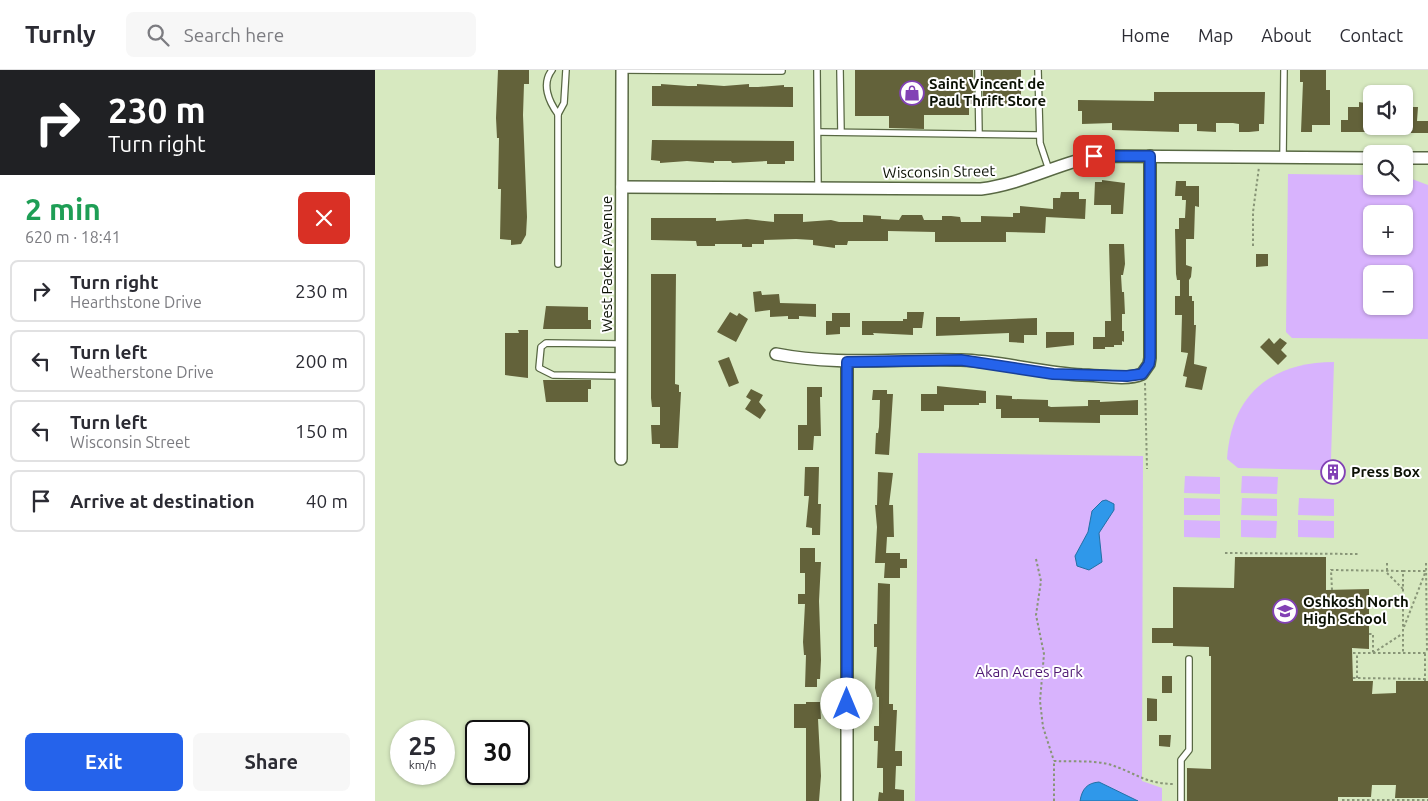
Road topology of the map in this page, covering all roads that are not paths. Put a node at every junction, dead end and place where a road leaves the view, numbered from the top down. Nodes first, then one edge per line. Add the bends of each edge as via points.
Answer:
1 (552, 70) edge
2 (566, 70) edge
3 (622, 70) edge
4 (817, 70) edge
5 (841, 70) edge
6 (978, 70) edge
7 (1038, 70) edge
8 (1284, 70) edge
9 (782, 71) edge
10 (558, 114) junction
11 (817, 132) junction
12 (841, 132) junction
13 (979, 134) junction
14 (1039, 135) junction
15 (1150, 156) junction
16 (1283, 157) junction
17 (1363, 158) edge
18 (1413, 158) edge
19 (1428, 158) edge
20 (1049, 170) junction
21 (623, 187) junction
22 (817, 188) junction
23 (558, 264) dead end
24 (622, 344) junction
25 (776, 354) dead end
26 (847, 362) junction
27 (622, 376) junction
28 (621, 458) dead end
29 (1189, 659) dead end
30 (847, 801) edge
31 (1181, 801) edge

1 - 10 lane via 547,80 549,101
2 - 10 lane via 564,103
3 - 9 lane
3 - 21 street, West Packer Avenue
4 - 11 lane
5 - 12 lane
6 - 13 lane
7 - 14 lane
8 - 16 lane
10 - 23 lane
11 - 12 lane
11 - 22 lane
12 - 13 lane
13 - 14 lane
14 - 20 lane
15 - 16 street, Wisconsin Street
15 - 20 street, Wisconsin Street via 1094,156
15 - 26 street via 1150,358 1143,372 1127,376 1053,374 961,360
16 - 17 street, Wisconsin Street
18 - 19 street
20 - 22 street, Wisconsin Street via 1016,183 981,189
21 - 22 street, Wisconsin Street
21 - 24 street, West Packer Avenue
24 - 27 street, West Packer Avenue
24 - 27 lane via 546,343 539,355 539,368 553,375
25 - 26 street
26 - 30 street
27 - 28 street, West Packer Avenue
29 - 31 lane via 1189,750 1181,760

